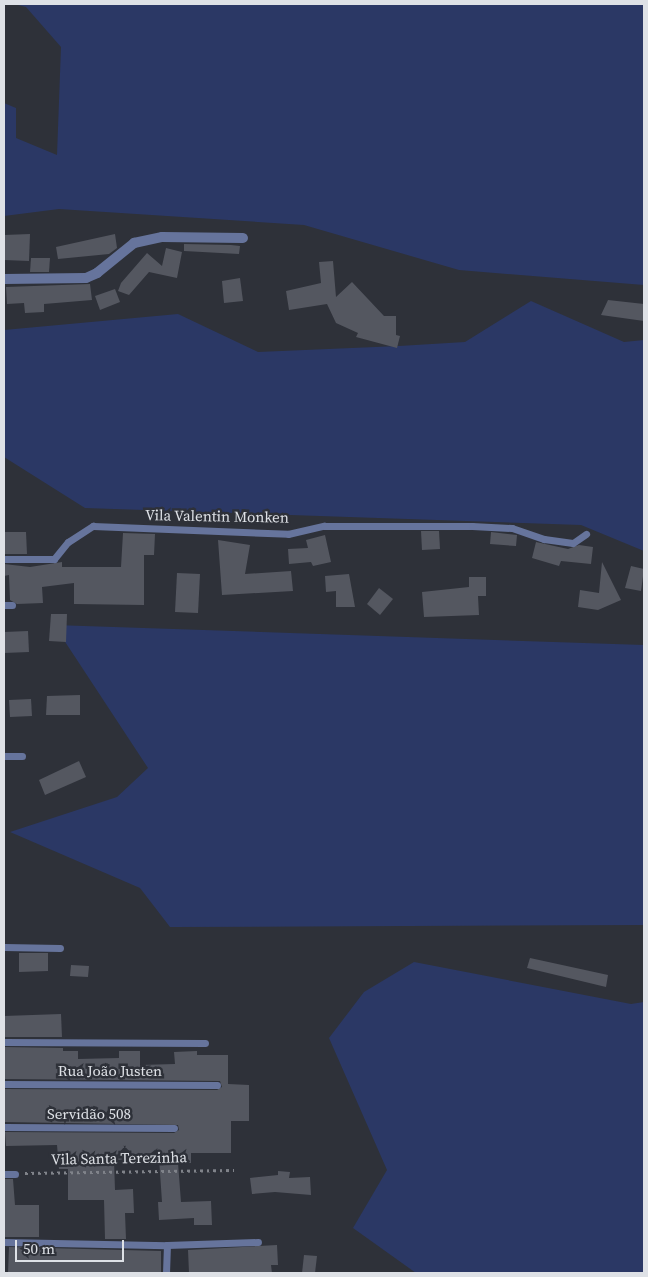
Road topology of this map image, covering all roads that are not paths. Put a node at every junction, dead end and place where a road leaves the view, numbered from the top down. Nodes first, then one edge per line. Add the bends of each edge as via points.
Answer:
1 (243, 238) dead end
2 (4, 279) edge
3 (586, 534) dead end
4 (4, 559) edge
5 (4, 605) edge
6 (12, 605) dead end
7 (4, 756) edge
8 (22, 756) dead end
9 (4, 947) edge
10 (60, 948) dead end
11 (4, 1042) edge
12 (205, 1043) dead end
13 (4, 1084) edge
14 (216, 1085) dead end
15 (4, 1127) edge
16 (174, 1128) dead end
17 (4, 1174) edge
18 (15, 1174) road end
19 (4, 1242) edge
20 (258, 1242) dead end
21 (167, 1245) junction
22 (166, 1273) edge

1 - 2 street via 162,237 134,243 86,278
3 - 4 lane, Vila Valentin Monken via 573,543 544,539 512,528 472,526 324,526 288,534 93,526 68,542 54,559
5 - 6 lane
7 - 8 lane
9 - 10 lane
11 - 12 lane
13 - 14 lane, Rua João Justen
15 - 16 lane, Servidão 508
17 - 18 lane
19 - 21 lane
20 - 21 lane
21 - 22 lane

